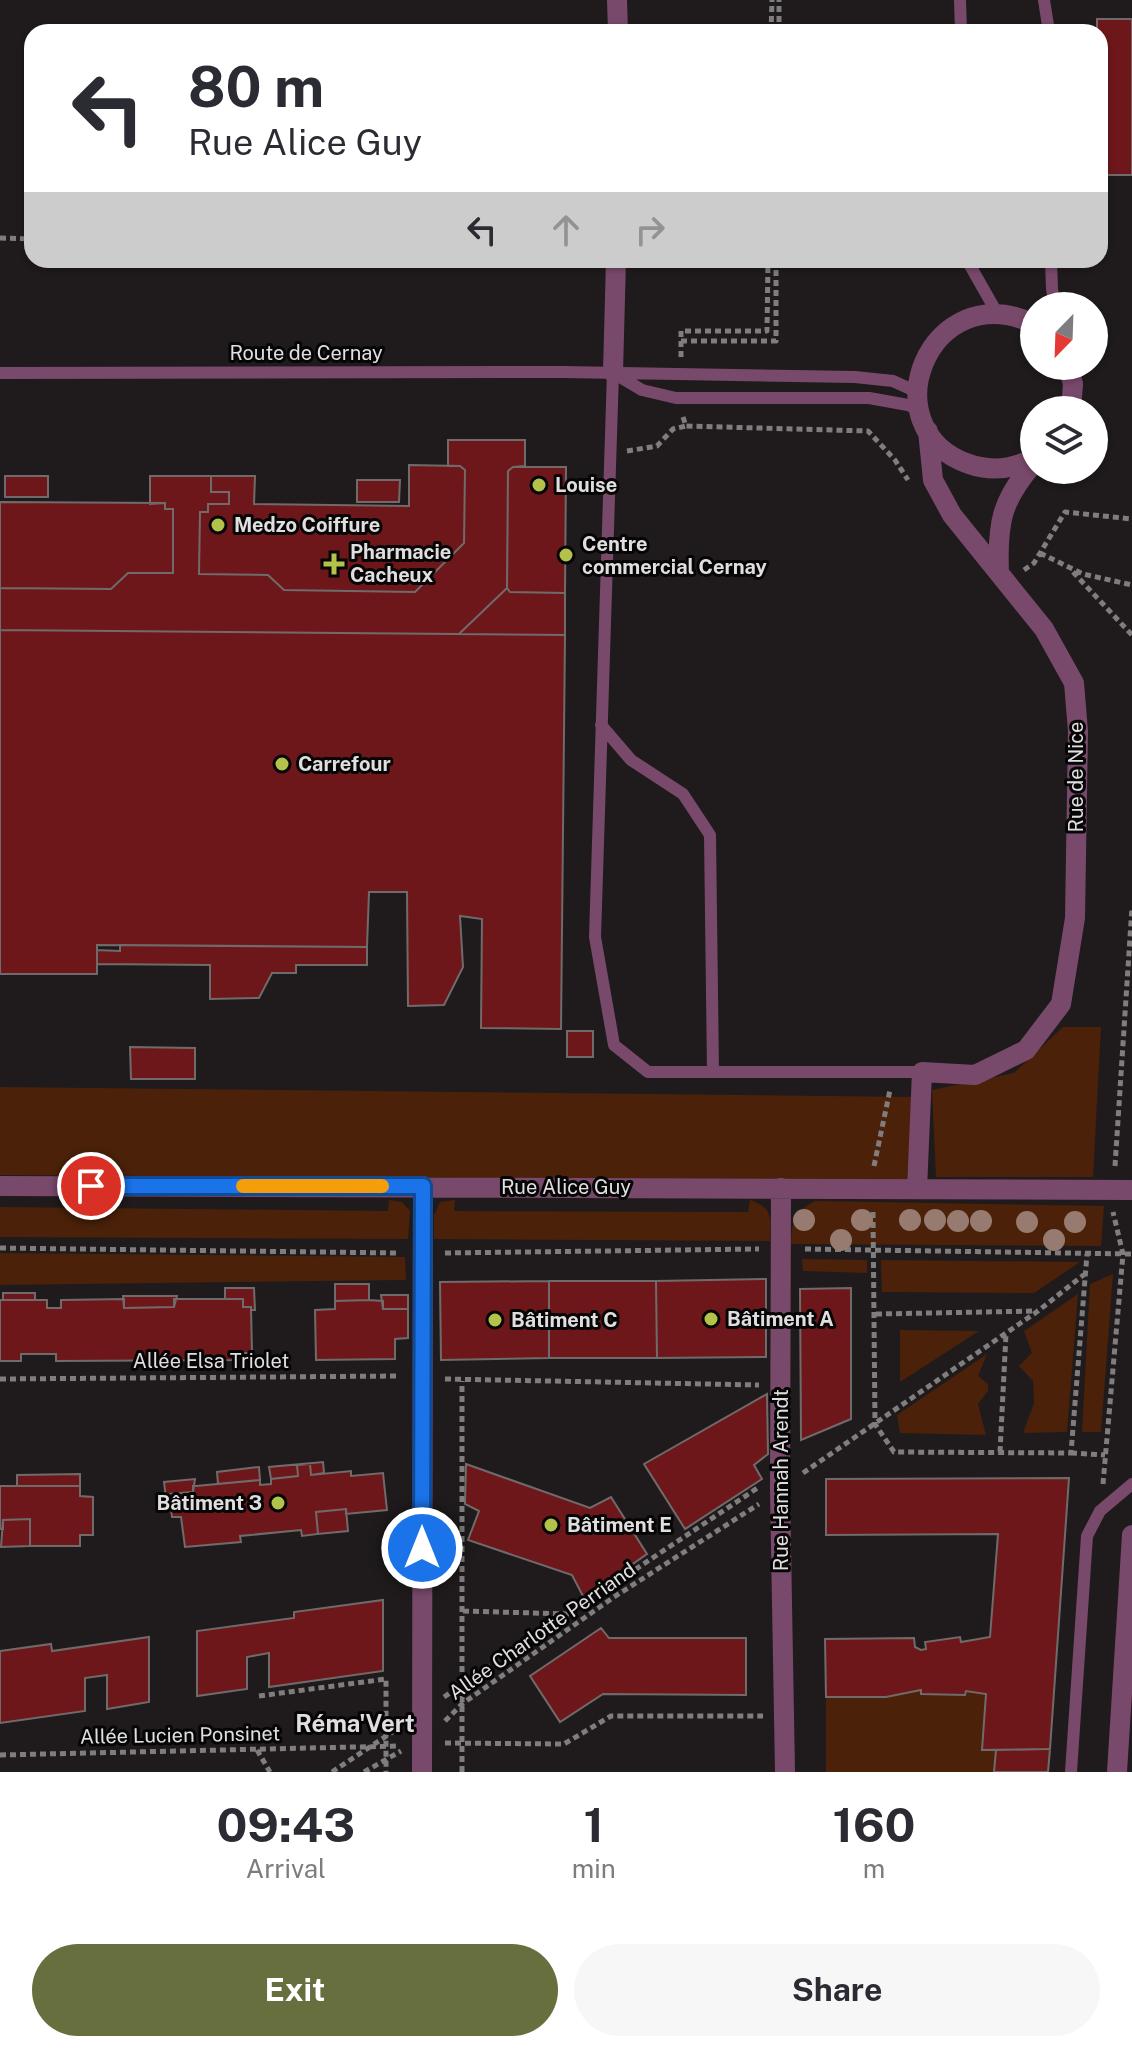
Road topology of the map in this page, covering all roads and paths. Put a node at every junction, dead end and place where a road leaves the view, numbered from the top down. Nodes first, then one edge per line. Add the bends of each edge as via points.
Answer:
1 (617, 0) edge
2 (772, 0) edge
3 (779, 0) edge
4 (960, 0) edge
5 (1044, 0) edge
6 (618, 24) edge
7 (771, 24) edge
8 (779, 24) edge
9 (961, 24) edge
10 (1048, 24) edge
11 (0, 238) edge
12 (24, 239) edge
13 (616, 268) edge
14 (768, 268) edge
15 (776, 268) edge
16 (972, 268) edge
17 (1051, 268) edge
18 (1053, 292) edge
19 (997, 313) junction
20 (1020, 318) edge
21 (613, 372) junction
22 (0, 373) edge
23 (918, 401) junction
24 (686, 426) dead end
25 (928, 431) junction
26 (610, 451) junction
27 (1020, 464) edge
28 (1020, 480) edge
29 (1040, 553) dead end
30 (1069, 569) junction
31 (999, 573) junction
32 (1132, 585) edge
33 (1132, 635) edge
34 (601, 725) junction
35 (1132, 907) edge
36 (713, 1072) junction
37 (922, 1072) junction
38 (893, 1073) junction
39 (0, 1186) edge
40 (423, 1186) junction
41 (781, 1188) junction
42 (873, 1189) junction
43 (917, 1189) junction
44 (1123, 1190) edge
45 (0, 1248) edge
46 (781, 1249) junction
47 (873, 1251) junction
48 (423, 1253) junction
49 (1087, 1254) junction
50 (1123, 1254) junction
51 (1132, 1254) edge
52 (1086, 1273) junction
53 (1038, 1311) junction
54 (876, 1314) junction
55 (1006, 1333) junction
56 (423, 1376) junction
57 (0, 1379) edge
58 (462, 1381) junction
59 (781, 1385) junction
60 (875, 1424) junction
61 (1000, 1452) junction
62 (1071, 1453) junction
63 (1105, 1455) dead end
64 (1132, 1484) edge
65 (780, 1490) junction
66 (1132, 1535) edge
67 (463, 1611) junction
68 (569, 1614) junction
69 (463, 1685) junction
70 (259, 1696) dead end
71 (462, 1704) junction
72 (421, 1712) junction
73 (784, 1716) junction
74 (386, 1736) junction
75 (422, 1741) junction
76 (462, 1743) junction
77 (371, 1746) junction
78 (386, 1746) junction
79 (257, 1749) junction
80 (0, 1755) edge
81 (386, 1757) junction
82 (270, 1772) edge
83 (332, 1772) edge
84 (364, 1772) edge
85 (386, 1772) edge
86 (422, 1772) edge
87 (462, 1772) edge
88 (785, 1772) edge
89 (1071, 1772) edge
90 (1117, 1772) edge

1 - 6 street
2 - 7 path
3 - 8 path
4 - 9 lane
5 - 10 lane
11 - 12 path
13 - 21 street
14 - 15 path via 767,331 681,331 681,341 776,341
16 - 19 lane
17 - 18 lane
19 - 20 street
19 - 23 street via 976,315 940,336 919,371
21 - 22 lane, Route de Cernay
21 - 23 lane, Route de Cernay via 855,377 893,381
21 - 23 lane via 642,390 676,398 869,398 908,405
21 - 26 lane
23 - 25 street
24 - 26 path via 673,429 657,446
25 - 27 street via 959,461 980,468
25 - 31 street, Rue de Nice via 933,480 952,515
26 - 34 lane
28 - 31 street via 997,536
29 - 30 path
30 - 32 path
30 - 33 path
31 - 37 street, Rue de Nice via 1044,629 1074,683 1075,918 1061,1004 1026,1050 975,1075
34 - 36 lane via 631,760 683,794 710,835
34 - 36 lane via 595,937 614,1045 648,1072
35 - 44 path
36 - 38 lane
37 - 38 lane
37 - 43 street
38 - 42 path
39 - 40 street, Rue Alice Guy
40 - 41 street, Rue Alice Guy
40 - 48 street
41 - 42 street, Rue Alice Guy
41 - 46 street, Rue Hannah Arendt
42 - 43 street, Rue Alice Guy
42 - 47 path
43 - 44 street, Rue Alice Guy
44 - 50 path via 1113,1213
45 - 48 path
46 - 47 path
46 - 48 path
46 - 59 street, Rue Hannah Arendt
47 - 49 path
47 - 54 path
48 - 56 street
49 - 50 path
49 - 52 path
50 - 51 path
52 - 53 path, Allée Charlotte Perriand
52 - 62 path
53 - 54 path
53 - 55 path, Allée Charlotte Perriand
54 - 60 path
55 - 60 path, Allée Charlotte Perriand
55 - 61 path
56 - 57 path, Allée Elsa Triolet
56 - 58 path, Allée Elsa Triolet
56 - 72 street
58 - 59 path, Allée Elsa Triolet
58 - 67 path
59 - 65 street, Rue Hannah Arendt
60 - 61 path via 894,1452
60 - 65 path, Allée Charlotte Perriand
61 - 62 path
62 - 63 path
64 - 89 lane via 1100,1511 1087,1536
65 - 68 path via 766,1482
65 - 71 path, Allée Charlotte Perriand
65 - 73 street, Rue Hannah Arendt
66 - 90 street
67 - 68 path
67 - 69 path
68 - 69 path
69 - 71 path
69 - 72 path
70 - 74 path via 386,1679
71 - 75 path, Allée Charlotte Perriand
71 - 76 path
72 - 74 path
72 - 75 street
73 - 76 path, Allée Lucien Ponsinet via 611,1716 564,1744
73 - 88 street, Rue Hannah Arendt
74 - 77 path
74 - 78 path
75 - 76 path, Allée Lucien Ponsinet
75 - 78 path, Allée Lucien Ponsinet
75 - 81 path, Allée Charlotte Perriand
75 - 86 street
76 - 87 path
77 - 78 path, Allée Lucien Ponsinet
77 - 79 path, Allée Lucien Ponsinet
77 - 83 path
78 - 81 path
79 - 80 path, Allée Lucien Ponsinet
79 - 82 path
81 - 84 path, Allée Charlotte Perriand
81 - 85 path

